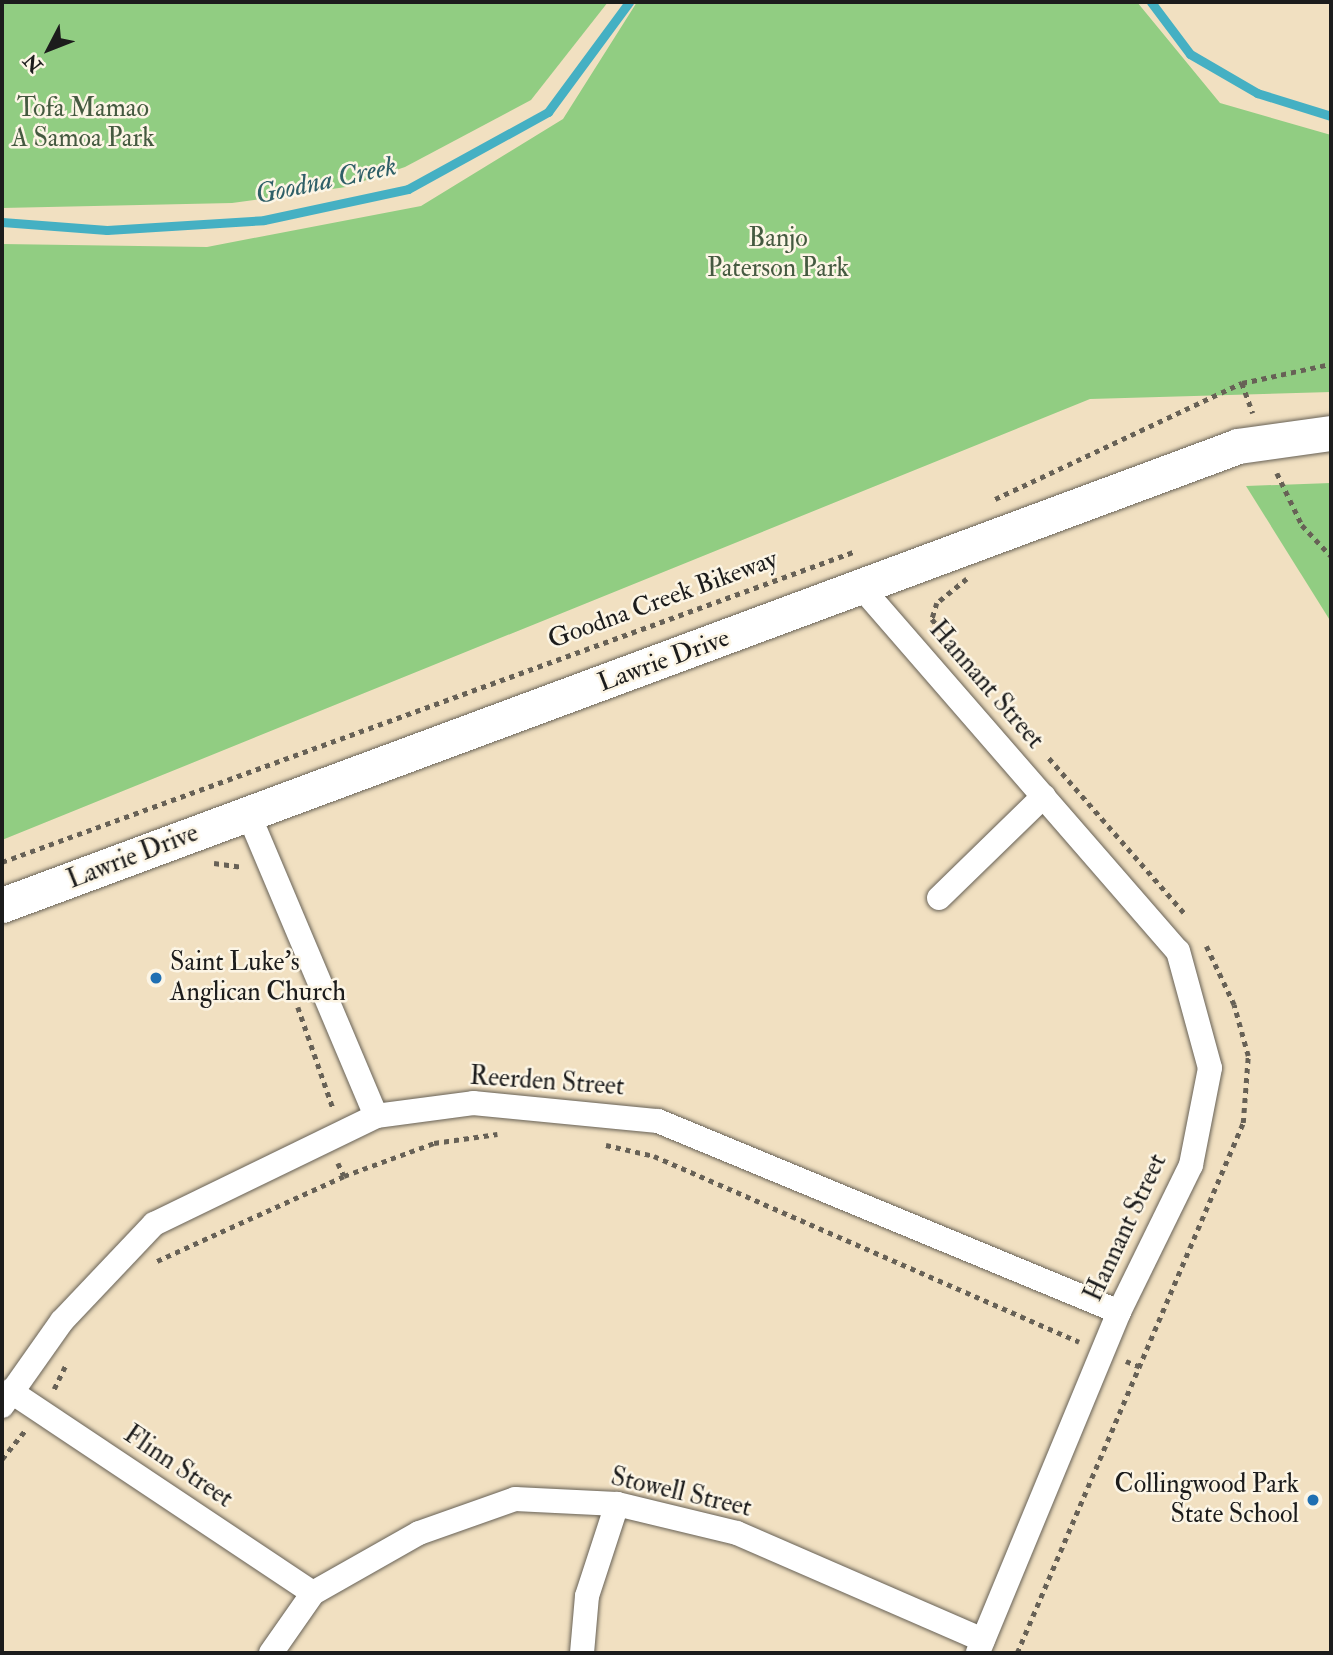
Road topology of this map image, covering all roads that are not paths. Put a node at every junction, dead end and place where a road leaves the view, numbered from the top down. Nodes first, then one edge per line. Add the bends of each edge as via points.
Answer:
1 (1331, 432) edge
2 (862, 588) junction
3 (1044, 796) junction
4 (248, 813) junction
5 (940, 898) dead end
6 (2, 905) edge
7 (376, 1116) junction
8 (1119, 1312) junction
9 (6, 1399) edge
10 (617, 1504) junction
11 (313, 1593) junction
12 (980, 1647) edge
13 (271, 1653) edge
14 (582, 1653) edge

1 - 2 street, Lawrie Drive via 1263,442
2 - 3 street, Hannant Street
2 - 4 street, Lawrie Drive
3 - 5 street
3 - 8 street, Hannant Street via 1178,951 1210,1068 1191,1165
4 - 6 street, Lawrie Drive
4 - 7 street
7 - 8 street, Reerden Street via 473,1103 658,1121
7 - 9 street, Reerden Street via 154,1224 62,1321
8 - 12 street, Hannant Street
9 - 11 street, Flinn Street via 40,1411
10 - 11 street, Stowell Street via 516,1499 419,1533
10 - 12 street, Stowell Street via 737,1532
10 - 14 street via 587,1596
11 - 13 street, Stowell Street

